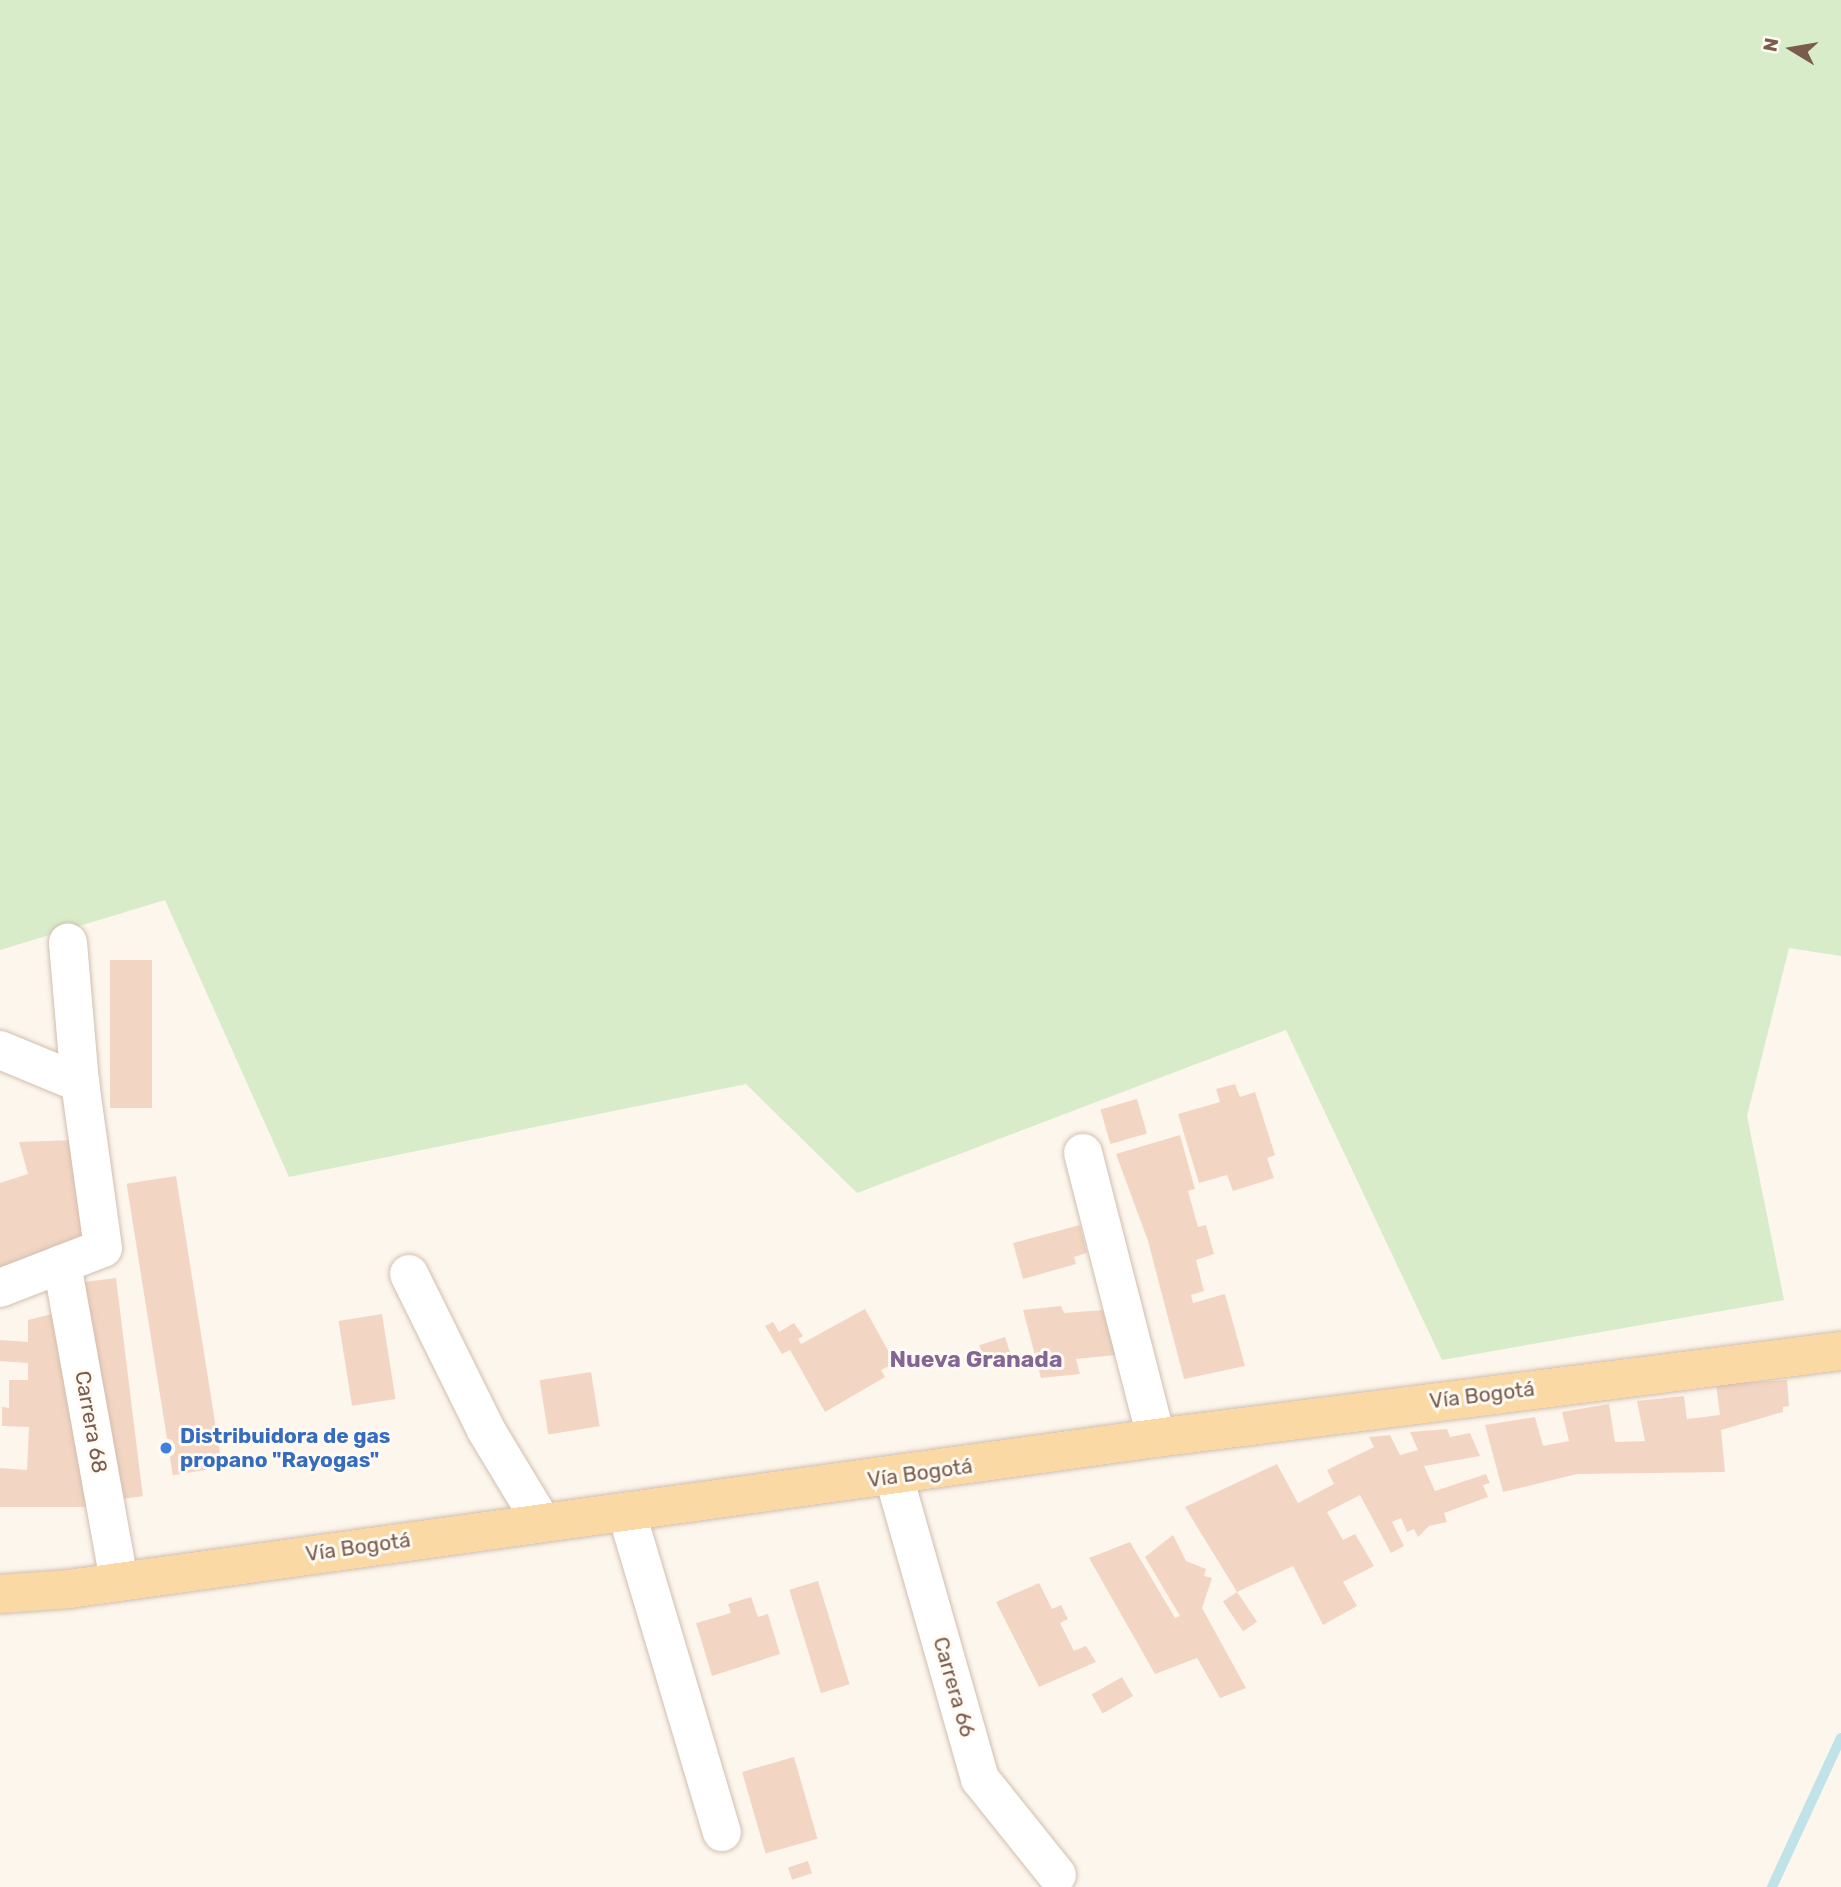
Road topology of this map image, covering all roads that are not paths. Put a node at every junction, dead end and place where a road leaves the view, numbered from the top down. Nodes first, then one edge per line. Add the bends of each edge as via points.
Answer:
1 (68, 943) dead end
2 (0, 1050) edge
3 (80, 1083) junction
4 (1083, 1153) dead end
5 (62, 1264) junction
6 (409, 1274) dead end
7 (0, 1288) edge
8 (1841, 1351) edge
9 (1156, 1438) junction
10 (894, 1477) junction
11 (627, 1514) junction
12 (541, 1521) junction
13 (119, 1581) junction
14 (0, 1594) edge
15 (722, 1832) dead end
16 (1057, 1875) dead end

1 - 3 street
2 - 3 street
3 - 5 street via 103,1248
4 - 9 street
5 - 7 street
5 - 13 street, Carrera 68
6 - 12 street via 486,1430
8 - 9 main road, Vía Bogotá
9 - 10 main road, Vía Bogotá
10 - 11 main road, Vía Bogotá
10 - 16 street, Carrera 66 via 980,1779
11 - 12 main road, Vía Bogotá
11 - 15 street
12 - 13 main road, Vía Bogotá
13 - 14 main road, Vía Bogotá

